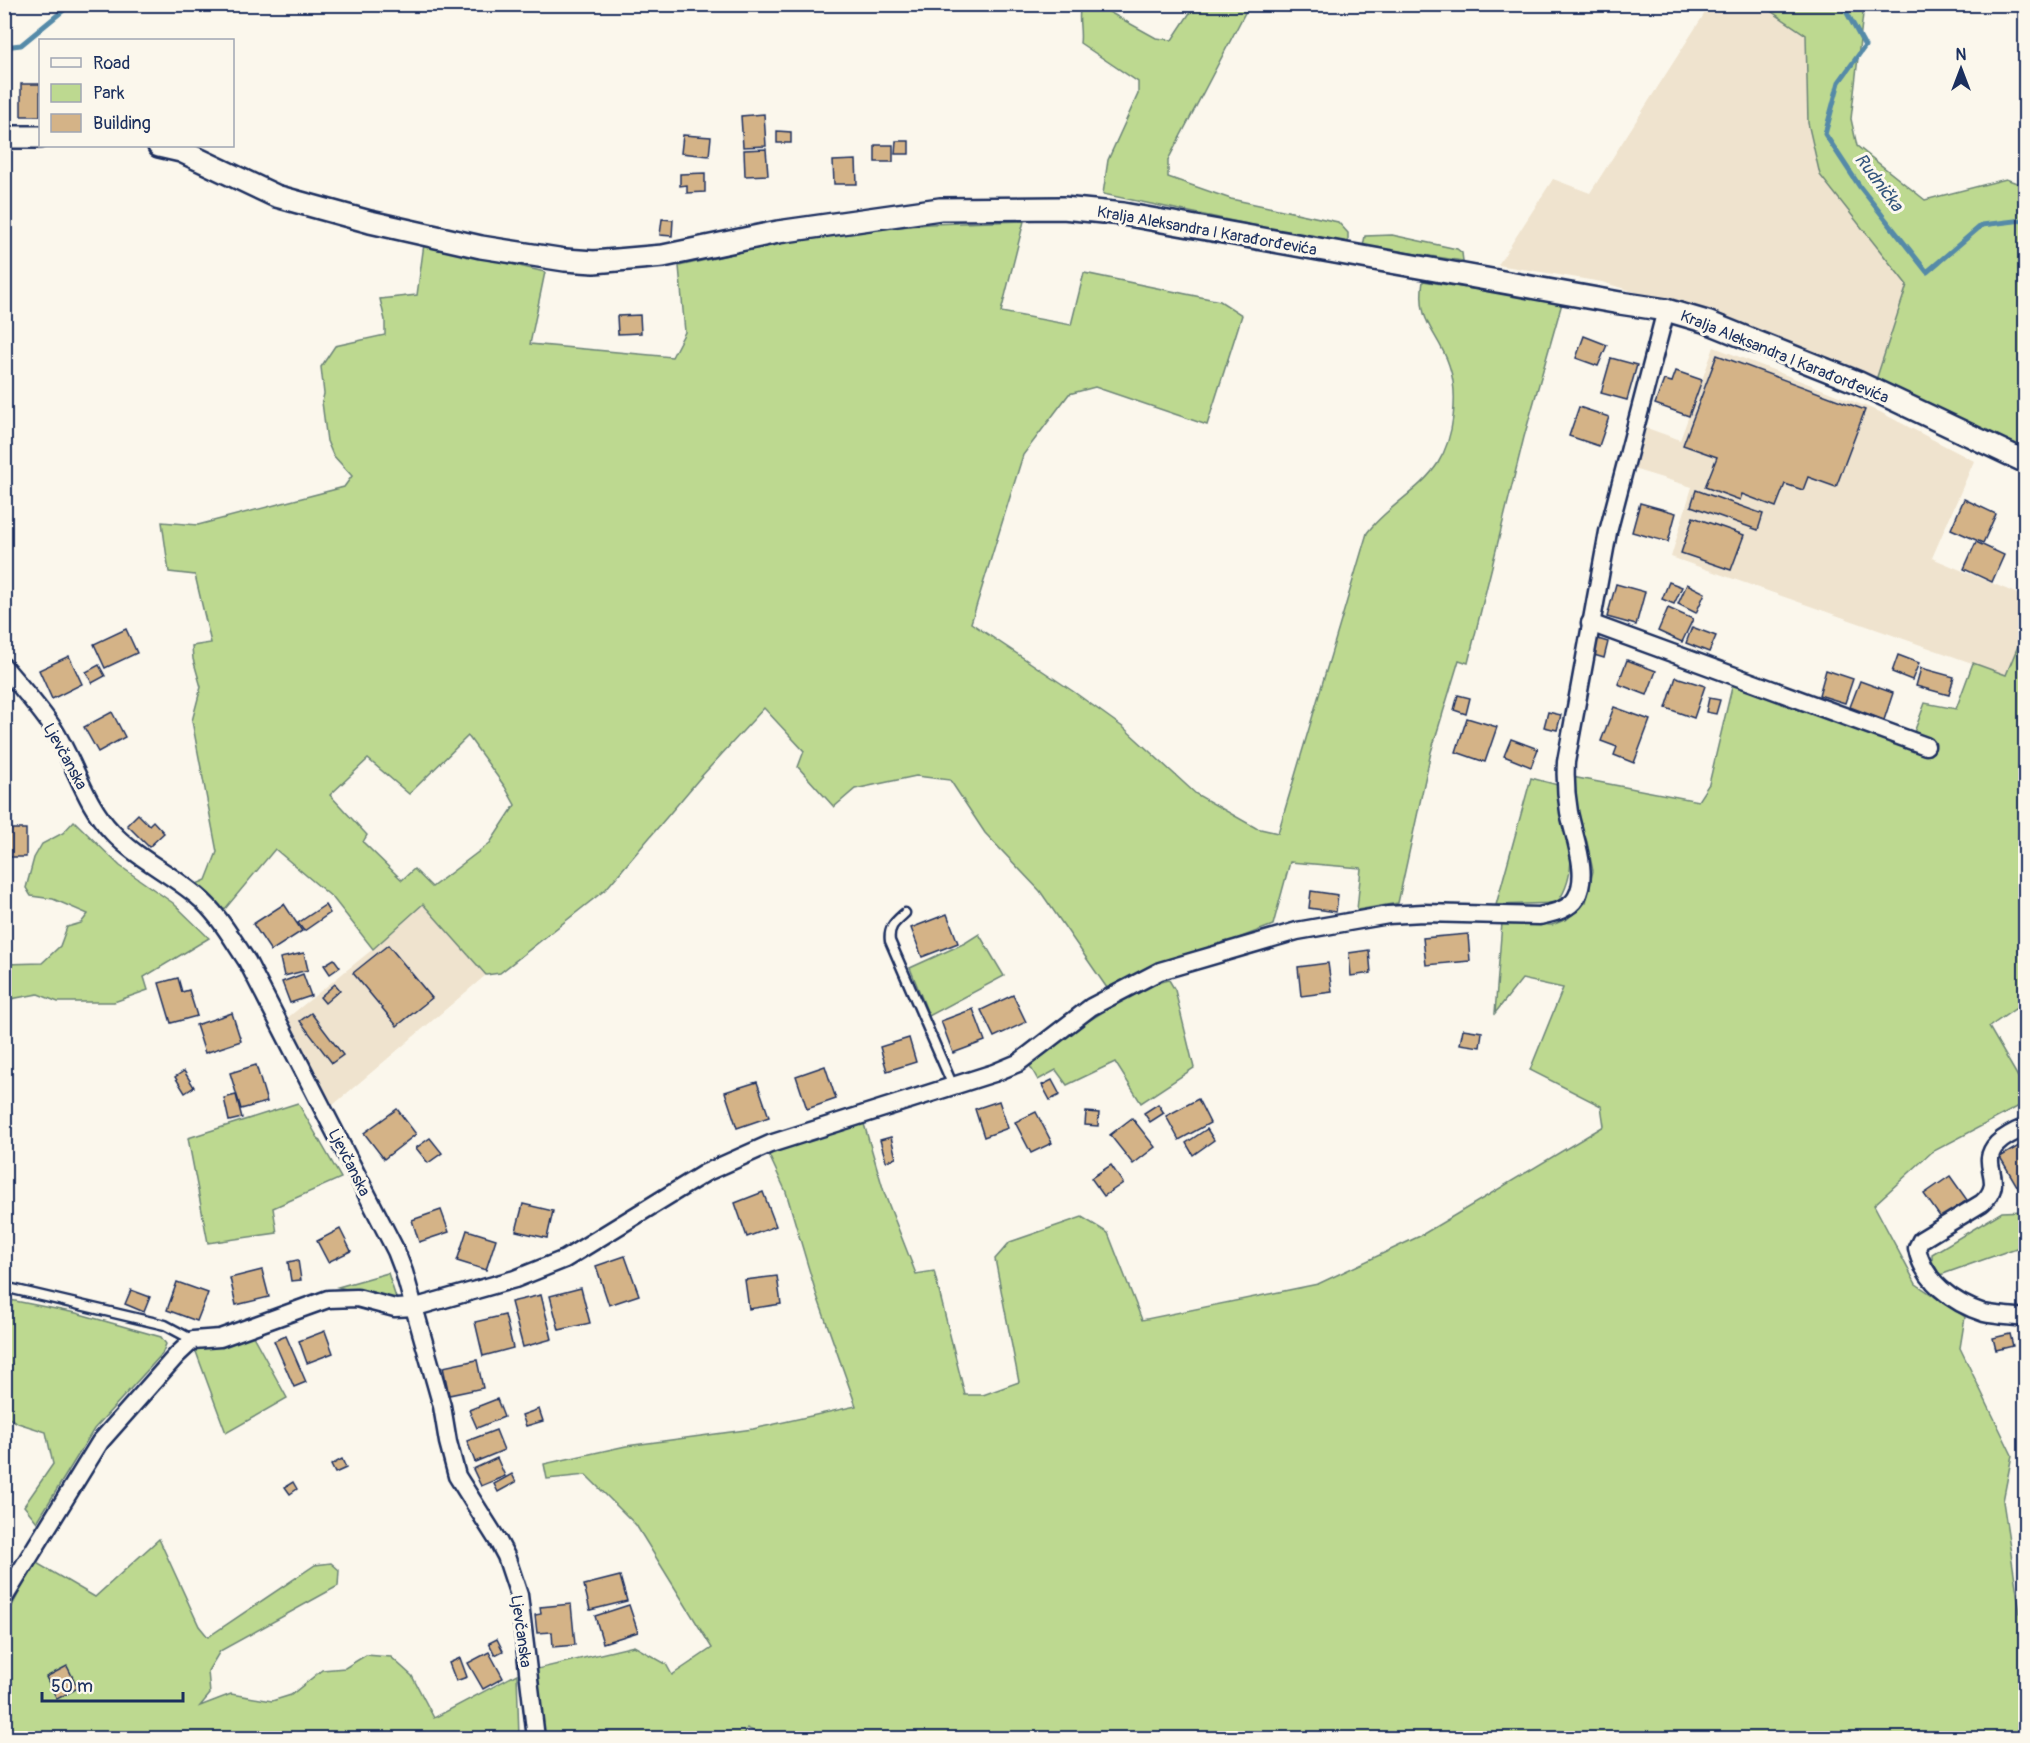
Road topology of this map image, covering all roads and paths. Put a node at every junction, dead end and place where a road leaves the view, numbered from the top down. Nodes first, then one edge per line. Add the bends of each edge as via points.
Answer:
1 (4, 137) edge
2 (39, 137) edge
3 (163, 147) edge
4 (1666, 310) junction
5 (2025, 462) edge
6 (1590, 623) junction
7 (4, 667) edge
8 (1926, 746) dead end
9 (904, 914) dead end
10 (953, 1086) junction
11 (2025, 1127) edge
12 (4, 1287) edge
13 (416, 1307) junction
14 (2025, 1318) edge
15 (193, 1340) junction
16 (4, 1598) edge
17 (536, 1738) edge

1 - 2 street
3 - 4 street, Kralja Aleksandra I Karađorđevića via 181,151 276,195 370,222 481,247 565,260 620,261 663,256 778,232 940,209 1063,208 1123,214
4 - 5 street, Kralja Aleksandra I Karađorđevića via 1707,322 1857,382
4 - 6 street via 1608,532
6 - 8 street
6 - 10 street via 1566,762 1566,794 1581,872 1577,897 1571,903 1557,912 1539,916 1388,915 1297,931 1160,971 1091,1007 1018,1063
7 - 13 street, Ljevčanska via 54,729 94,809 112,832 198,896 247,961 396,1251
9 - 10 lane via 892,925 890,941
10 - 13 street via 770,1144 705,1173 565,1259 515,1279
11 - 14 street via 1998,1143 1992,1152 1991,1195 1921,1240 1917,1248 1928,1276 1961,1303 1985,1313
12 - 15 lane via 165,1325
13 - 15 street via 395,1308 357,1298 328,1299 220,1338
13 - 17 street, Ljevčanska via 457,1476 502,1548 519,1595
15 - 16 street via 100,1442

